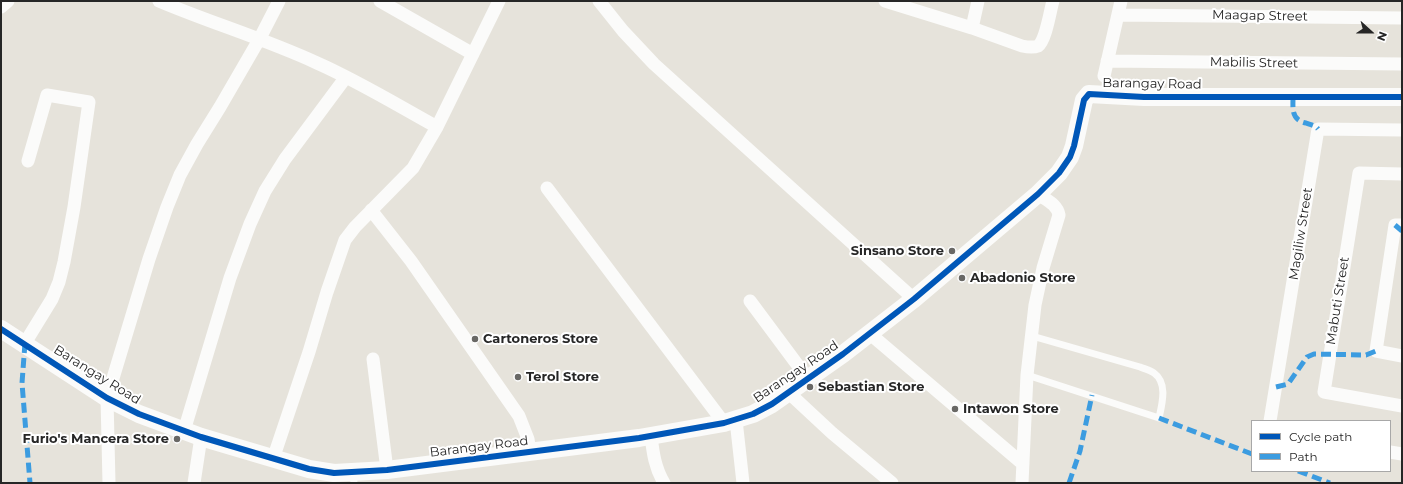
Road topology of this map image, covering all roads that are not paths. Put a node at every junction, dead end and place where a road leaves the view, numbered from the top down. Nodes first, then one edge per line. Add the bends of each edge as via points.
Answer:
1 (8, 1) edge
2 (159, 1) edge
3 (279, 1) edge
4 (380, 1) edge
5 (499, 1) edge
6 (599, 1) edge
7 (885, 1) edge
8 (978, 1) edge
9 (1052, 1) edge
10 (1121, 1) edge
11 (900, 3) edge
12 (1, 7) edge
13 (1118, 14) junction
14 (1402, 18) edge
15 (972, 28) junction
16 (260, 38) junction
17 (473, 54) junction
18 (1107, 61) junction
19 (1402, 64) edge
20 (1104, 76) dead end
21 (346, 77) junction
22 (1402, 97) edge
23 (437, 127) junction
24 (1402, 130) edge
25 (28, 161) dead end
26 (1402, 174) edge
27 (547, 188) dead end
28 (1038, 194) junction
29 (371, 210) junction
30 (1402, 225) edge
31 (914, 299) junction
32 (750, 301) dead end
33 (1, 328) edge
34 (869, 333) junction
35 (1032, 336) junction
36 (25, 343) junction
37 (1402, 356) edge
38 (373, 359) dead end
39 (1028, 375) junction
40 (808, 380) junction
41 (789, 393) junction
42 (107, 398) junction
43 (1402, 406) edge
44 (1270, 420) edge
45 (730, 421) junction
46 (184, 431) junction
47 (651, 436) junction
48 (201, 437) junction
49 (530, 452) junction
50 (1391, 452) edge
51 (1402, 454) edge
52 (273, 459) junction
53 (1023, 464) junction
54 (387, 470) junction
55 (354, 478) edge
56 (109, 483) edge
57 (194, 483) edge
58 (664, 483) edge
59 (743, 483) edge
60 (892, 483) edge
61 (1022, 483) edge

1 - 12 street
2 - 16 street
3 - 16 street
4 - 17 street
5 - 17 street
6 - 31 street via 654,64
7 - 11 street
8 - 15 street
9 - 15 street via 1045,32 1037,46 1022,46
10 - 13 street
11 - 15 street
13 - 14 street, Maagap Street
13 - 18 street
16 - 21 street
16 - 42 street via 180,175 149,259
17 - 23 street
18 - 19 street, Mabilis Street
18 - 20 street
21 - 23 street
21 - 46 street via 285,159 265,191 230,278
22 - 28 street, Barangay Road via 1144,97 1089,94 1084,100 1070,157
23 - 29 street via 413,168
24 - 44 street, Magiliw Street via 1318,129
25 - 36 street via 47,96 89,102 74,207 59,282 52,299
26 - 43 street, Mabuti Street via 1359,173 1324,392
27 - 45 street
28 - 31 street, Barangay Road
28 - 35 street via 1055,206 1059,215 1043,268
29 - 49 street via 411,262 519,416
29 - 52 street via 345,240
30 - 37 street via 1395,225 1376,351
31 - 34 street, Barangay Road
32 - 40 street
33 - 36 street, Barangay Road
34 - 40 street, Barangay Road
34 - 53 street
35 - 39 street
35 - 39 lane via 1140,367 1155,374 1160,379 1163,390 1159,418
36 - 42 street, Barangay Road
38 - 54 street
39 - 53 street
40 - 41 street, Barangay Road
41 - 45 street, Barangay Road via 754,414
41 - 60 street
42 - 46 street, Barangay Road via 139,414
42 - 56 street
45 - 47 street, Barangay Road
45 - 59 street
46 - 48 street, Barangay Road
47 - 49 street, Barangay Road
47 - 58 street via 655,461
48 - 52 street, Barangay Road
48 - 57 street
49 - 54 street, Barangay Road
50 - 51 street
52 - 55 street, Barangay Road
53 - 61 street
54 - 55 street, Barangay Road

